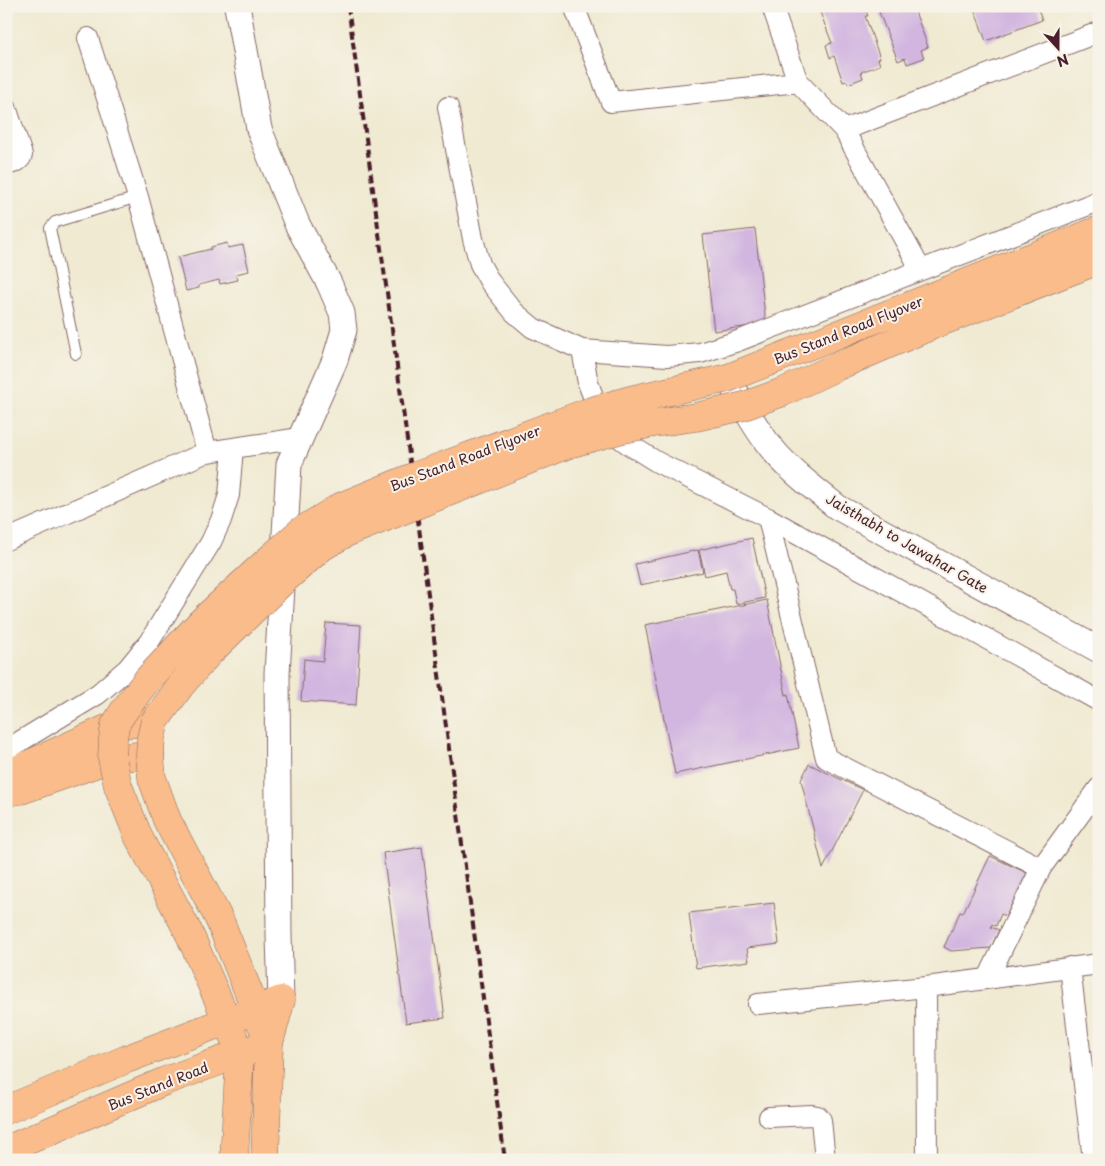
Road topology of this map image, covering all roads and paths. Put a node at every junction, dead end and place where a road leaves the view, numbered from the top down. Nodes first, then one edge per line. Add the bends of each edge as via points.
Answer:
1 (237, 6) edge
2 (574, 6) edge
3 (772, 6) edge
4 (1099, 32) edge
5 (88, 38) dead end
6 (798, 82) junction
7 (448, 107) dead end
8 (6, 108) edge
9 (844, 130) junction
10 (6, 165) edge
11 (138, 197) junction
12 (1099, 201) edge
13 (1099, 230) edge
14 (1099, 260) edge
15 (921, 270) junction
16 (582, 350) junction
17 (76, 354) dead end
18 (728, 378) junction
19 (744, 406) junction
20 (300, 438) junction
21 (233, 448) junction
22 (207, 452) junction
23 (768, 518) junction
24 (6, 540) edge
25 (1099, 650) edge
26 (1099, 701) edge
27 (155, 721) junction
28 (115, 725) junction
29 (6, 750) edge
30 (150, 755) junction
31 (112, 758) junction
32 (6, 776) edge
33 (1099, 788) edge
34 (6, 792) edge
35 (1041, 868) junction
36 (1099, 964) edge
37 (1070, 967) junction
38 (988, 978) junction
39 (926, 987) junction
40 (281, 1000) junction
41 (758, 1004) dead end
42 (255, 1009) junction
43 (227, 1020) junction
44 (269, 1043) junction
45 (240, 1054) junction
46 (6, 1110) edge
47 (769, 1117) dead end
48 (6, 1150) edge
49 (234, 1160) edge
50 (265, 1160) edge
51 (825, 1160) edge
52 (928, 1160) edge
53 (1092, 1160) edge

1 - 20 street via 259,129 297,224 342,313 344,330 335,360
2 - 6 street via 611,102
3 - 6 street
4 - 9 street
5 - 11 street
6 - 9 street
7 - 16 street via 480,264 514,312 533,328
8 - 10 street via 22,154 17,162
9 - 15 street
11 - 17 lane via 56,222 50,228
11 - 22 street
12 - 15 street
13 - 18 main road, Bus Stand Road Flyover, bridge
14 - 19 main road, Bus Stand Road Flyover, bridge via 938,323
15 - 16 street via 700,353 667,356
16 - 23 street via 588,383 599,412 613,433 657,462
18 - 19 street, Jaisthabh to Jawahar Gate
18 - 28 main road, Bus Stand Road Flyover, bridge via 591,411 340,507 301,531 202,621 147,680
19 - 25 street, Jaisthabh to Jawahar Gate via 766,442 787,465 837,507
19 - 27 main road, Bus Stand Road Flyover, bridge via 619,430 569,444 346,533 322,547 292,573 210,652
20 - 21 street
20 - 40 street via 289,464 277,674
21 - 22 street
21 - 29 street via 229,494 221,520 149,642 128,668 98,694
22 - 24 street
23 - 26 street
23 - 35 street via 826,758
27 - 28 main road
27 - 30 main road, Bus Stand Road Flyover, bridge
28 - 31 main road, Bus Stand Road Flyover, bridge
28 - 32 main road
30 - 31 main road
30 - 42 main road, Bus Stand Road Flyover, bridge via 152,778 167,820 220,921
31 - 34 main road via 21,790
31 - 43 main road, Bus Stand Road Flyover, bridge via 118,786 136,831 189,933
33 - 35 street
35 - 38 street
36 - 37 street
37 - 38 street
37 - 53 street
38 - 39 street
39 - 41 street
39 - 52 street
40 - 42 main road
40 - 44 main road
42 - 43 main road
42 - 44 main road
43 - 45 main road
43 - 46 main road
44 - 45 main road, Bus Stand Road
44 - 50 main road
45 - 48 main road, Bus Stand Road via 165,1081
45 - 49 main road
47 - 51 street via 818,1116

